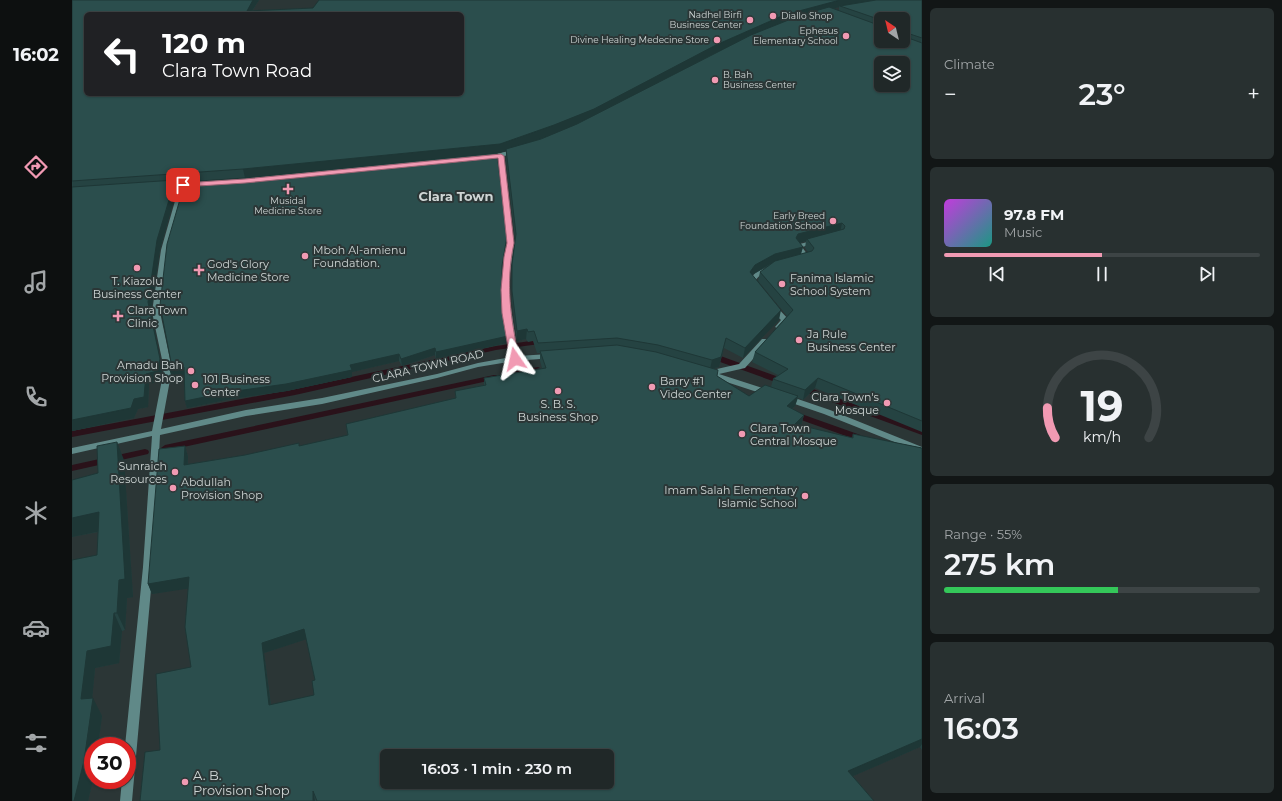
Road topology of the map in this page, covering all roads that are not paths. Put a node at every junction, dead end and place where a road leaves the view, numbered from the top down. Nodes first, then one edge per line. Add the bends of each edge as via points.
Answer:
1 (520, 151) edge
2 (501, 156) junction
3 (479, 158) edge
4 (198, 184) edge
5 (183, 185) junction
6 (159, 187) edge
7 (825, 239) edge
8 (792, 262) edge
9 (777, 266) edge
10 (760, 292) edge
11 (768, 303) edge
12 (562, 355) edge
13 (515, 359) junction
14 (698, 370) edge
15 (712, 374) junction
16 (156, 433) junction
17 (922, 450) edge
18 (72, 451) edge
19 (126, 801) edge

1 - 2 street
2 - 3 street
2 - 13 street via 511,243 505,290 506,313
4 - 5 street
5 - 6 street
5 - 16 street via 164,250 156,312 168,369
7 - 8 street via 798,246 807,258
9 - 10 street via 762,271 753,278 752,281
11 - 15 street via 785,320 742,366
12 - 13 street, CLARA TOWN ROAD
13 - 16 street, CLARA TOWN ROAD
14 - 15 street
15 - 17 street via 827,412
16 - 18 street, CLARA TOWN ROAD
16 - 19 street via 148,567

